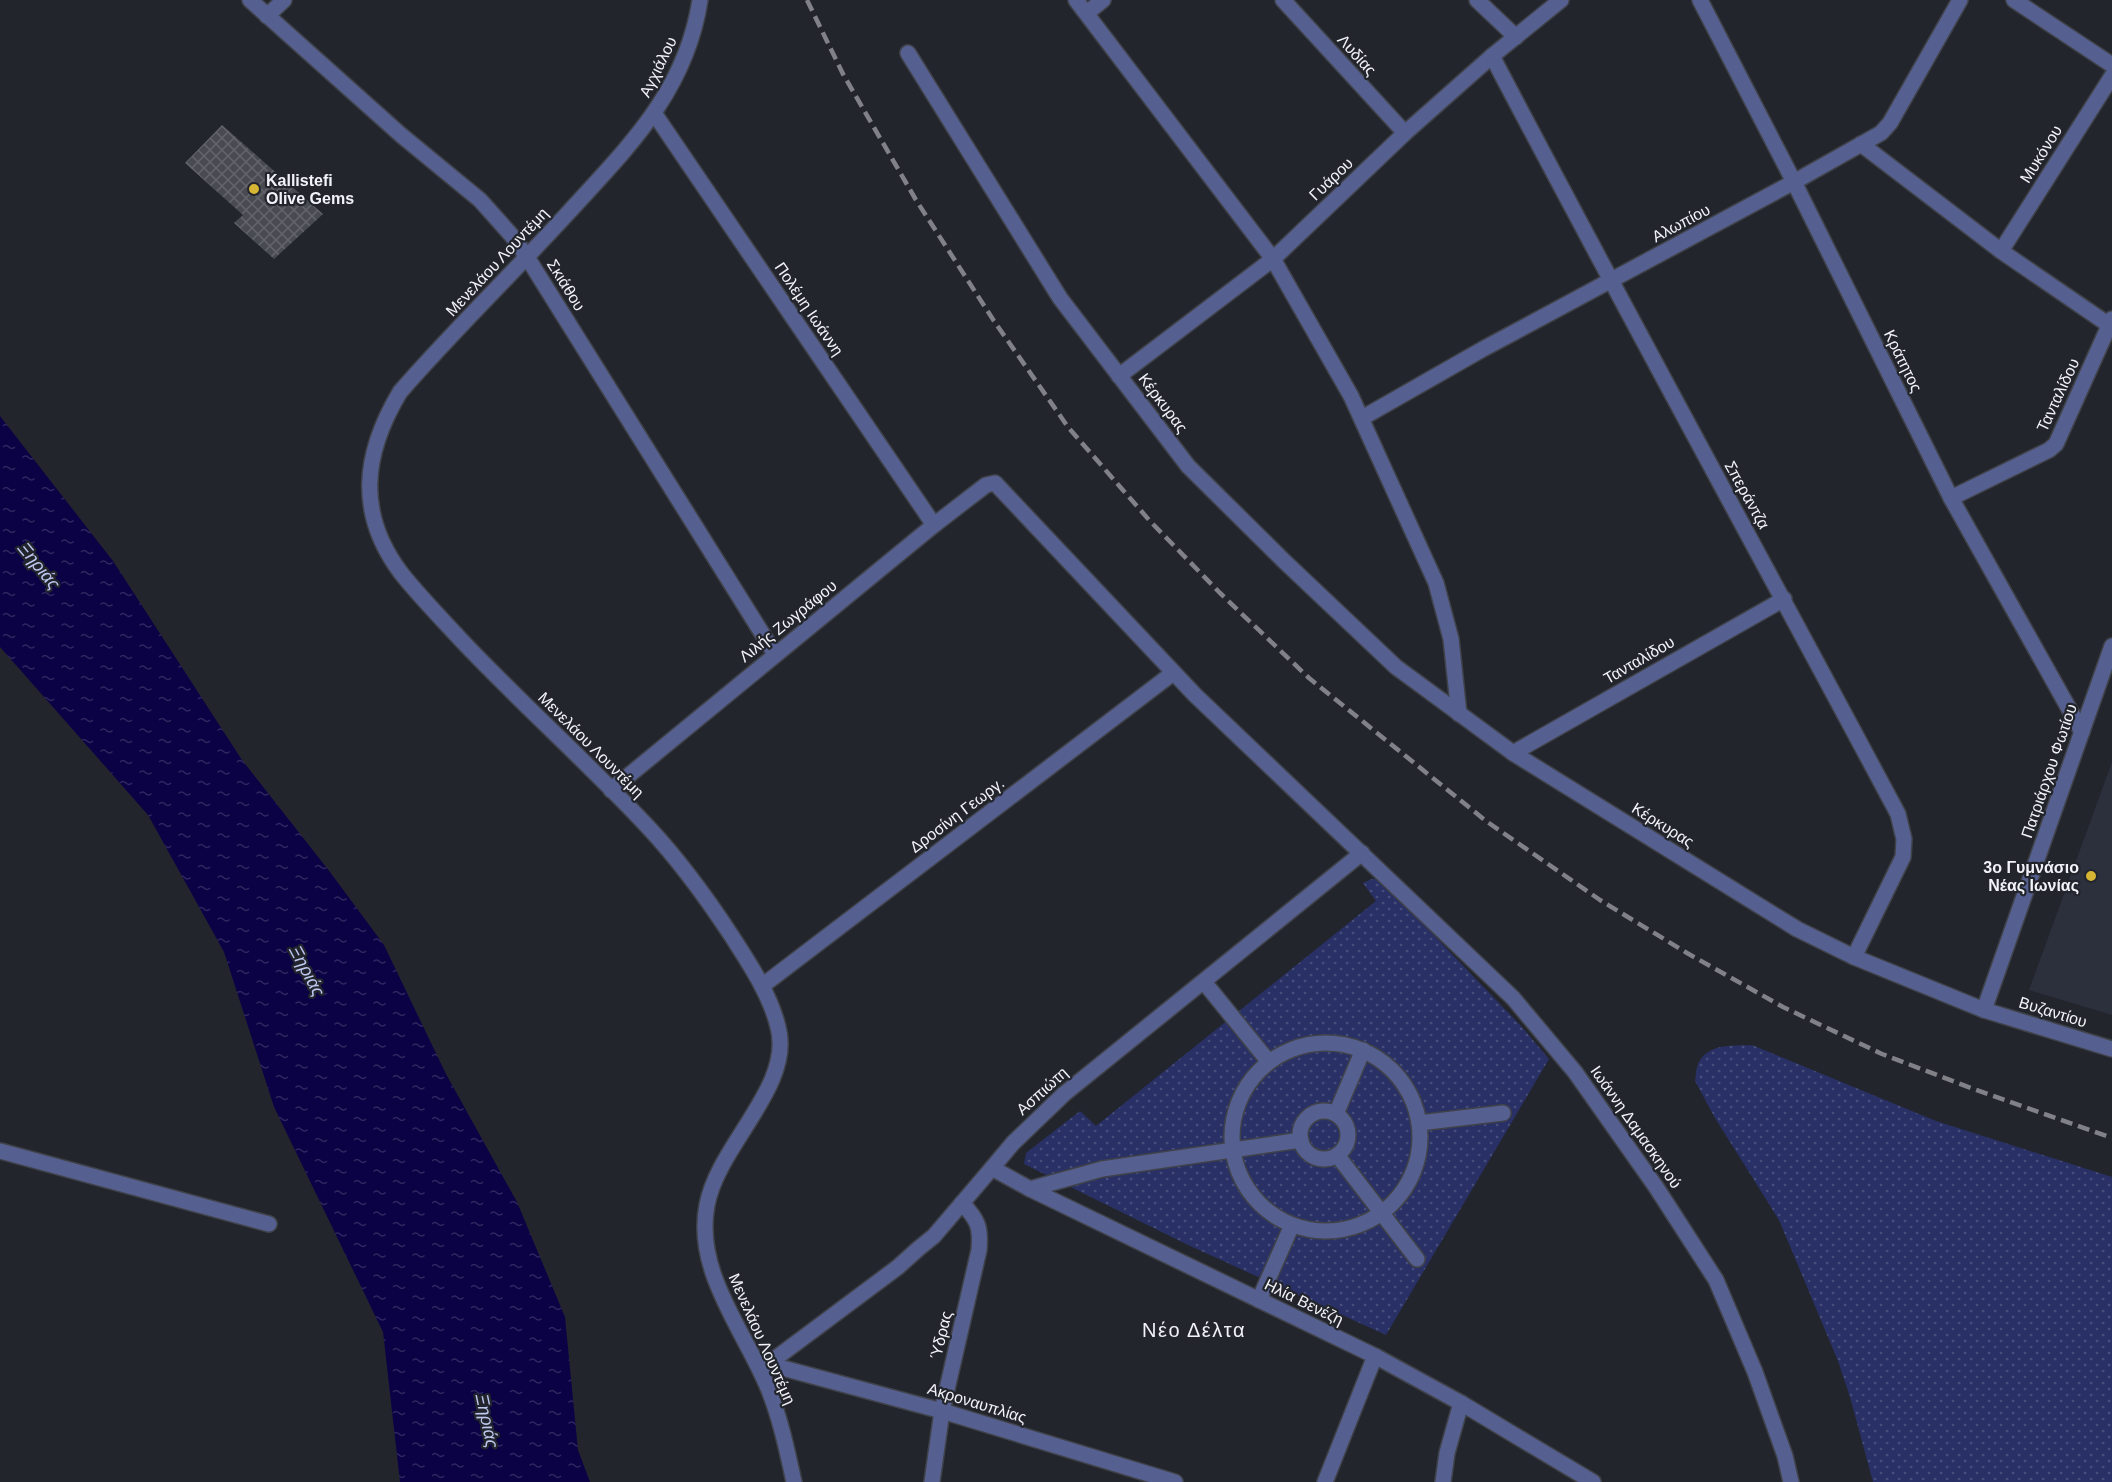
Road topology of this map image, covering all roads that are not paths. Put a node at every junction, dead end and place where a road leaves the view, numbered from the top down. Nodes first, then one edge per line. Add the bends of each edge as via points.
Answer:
1 (250, 0) edge
2 (284, 0) edge
3 (700, 0) edge
4 (1076, 0) edge
5 (1104, 0) edge
6 (1283, 0) edge
7 (1477, 0) edge
8 (1561, 0) edge
9 (1700, 0) edge
10 (1960, 0) edge
11 (2014, 0) edge
12 (1087, 13) junction
13 (267, 16) junction
14 (1516, 37) junction
15 (908, 53) dead end
16 (1492, 56) junction
17 (2112, 65) edge
18 (2112, 76) edge
19 (654, 114) junction
20 (1405, 133) junction
21 (1861, 144) junction
22 (1794, 182) junction
23 (2001, 251) junction
24 (527, 257) junction
25 (1274, 259) junction
26 (1610, 282) junction
27 (2111, 324) edge
28 (1119, 376) junction
29 (1362, 418) junction
30 (989, 483) joint
31 (1951, 498) junction
32 (934, 525) junction
33 (1784, 599) junction
34 (2112, 646) edge
35 (775, 654) junction
36 (1173, 673) junction
37 (1460, 714) junction
38 (2082, 732) junction
39 (1513, 753) junction
40 (611, 790) junction
41 (1362, 853) junction
42 (1854, 957) junction
43 (1204, 982) junction
44 (762, 986) junction
45 (1984, 1010) junction
46 (2112, 1049) edge
47 (1363, 1050) junction
48 (1269, 1062) junction
49 (1503, 1113) dead end
50 (1336, 1114) junction
51 (1419, 1123) junction
52 (1301, 1140) junction
53 (1234, 1150) junction
54 (0, 1151) edge
55 (1337, 1155) junction
56 (992, 1168) junction
57 (1030, 1189) junction
58 (962, 1203) junction
59 (1381, 1212) junction
60 (269, 1224) dead end
61 (1292, 1225) junction
62 (1417, 1259) dead end
63 (1259, 1300) junction
64 (1375, 1356) junction
65 (763, 1365) junction
66 (1461, 1403) junction
67 (942, 1411) junction
68 (794, 1482) edge
69 (932, 1482) edge
70 (1174, 1482) edge
71 (1325, 1482) edge
72 (1443, 1482) edge
73 (1593, 1482) edge
74 (1791, 1482) edge

1 - 13 street, Σκιάθου
2 - 13 street
3 - 19 street, Αγχιάλου via 686,56
4 - 12 street
5 - 12 street
6 - 20 street, Λυδίας
7 - 14 street
8 - 14 street, Γυάρου
9 - 22 street, Κράτητος
10 - 21 street, Αλωπίου via 1890,123
11 - 17 street
12 - 25 street
13 - 24 street, Σκιάθου via 480,200
14 - 16 street, Γυάρου
15 - 28 street, Κέρκυρας via 1060,298
16 - 20 street, Γυάρου
16 - 26 street, Σπεράντζα
18 - 23 street, Μυκόνου
19 - 24 street, Μενελάου Λουντέμη
19 - 32 street, Πολέμη Ιωάννη
20 - 25 street, Γυάρου
21 - 22 street, Αλωπίου
21 - 23 street
22 - 26 street, Αλωπίου
22 - 31 street, Κράτητος
23 - 27 street
24 - 35 street, Σκιάθου
24 - 40 street, Μενελάου Λουντέμη via 400,392 388,412 373,455 371,506 377,532 410,584
25 - 28 street, Γυάρου
25 - 29 street
26 - 29 street, Αλωπίου
26 - 33 street, Σπεράντζα
27 - 31 street, Τανταλίδου via 2056,444
28 - 37 street, Κέρκυρας via 1188,466 1396,667
29 - 37 street via 1436,583 1451,639
30 - 32 street, Λιλής Ζωγράφου
30 - 36 street, Ιωάννη Δαμασκηνού via 998,485
31 - 38 street, Κράτητος
32 - 35 street, Λιλής Ζωγράφου
33 - 39 street, Τανταλίδου
33 - 42 street, Σπεράντζα via 1902,826 1903,856
34 - 38 street, Πατριάρχου Φωτίου
35 - 40 street, Λιλής Ζωγράφου
36 - 41 street, Ιωάννη Δαμασκηνού
36 - 44 street, Δροσίνη Γεωργ.
37 - 39 street, Κέρκυρας
38 - 45 street, Πατριάρχου Φωτίου
39 - 42 street, Κέρκυρας via 1797,929
40 - 44 street, Μενελάου Λουντέμη via 649,828 695,884
41 - 43 street, Ασπιώτη
41 - 74 street, Ιωάννη Δαμασκηνού via 1513,998 1575,1072 1650,1177 1716,1280 1755,1372
42 - 45 street, Κέρκυρας
43 - 48 street
43 - 56 street, Ασπιώτη via 1064,1094 1012,1143
44 - 65 street, Μενελάου Λουντέμη via 778,1026 779,1060 775,1075 723,1162 711,1189 705,1221 714,1276
45 - 46 street, Βυζαντίου
47 - 48 street via 1347,1045 1314,1044 1298,1047
47 - 50 street
47 - 51 street via 1380,1059 1406,1087
48 - 53 street via 1245,1089 1238,1106 1233,1124
49 - 51 street
50 - 52 street via 1321,1112 1306,1118
50 - 55 street via 1348,1134
51 - 59 street via 1418,1159 1412,1175 1403,1191
52 - 53 street
52 - 55 street via 1303,1148 1315,1157
53 - 57 street via 1102,1169
53 - 61 street via 1241,1177 1250,1192 1262,1206
54 - 60 street
55 - 59 street
56 - 57 street, Ηλία Βενέζη
56 - 58 street, Ασπιώτη
57 - 63 street, Ηλία Βενέζη
58 - 65 street, Ασπιώτη via 934,1236 898,1267
58 - 67 street, Ύδρας via 979,1227 979,1250
59 - 61 street via 1345,1229 1318,1230
59 - 62 street
61 - 63 street
63 - 64 street, Ηλία Βενέζη
64 - 66 street, Ηλία Βενέζη
64 - 71 street
65 - 67 street, Ακροναυπλίας
65 - 68 street, Μενελάου Λουντέμη
66 - 72 street
66 - 73 street, Ηλία Βενέζη
67 - 69 street, Ύδρας
67 - 70 street, Ακροναυπλίας

